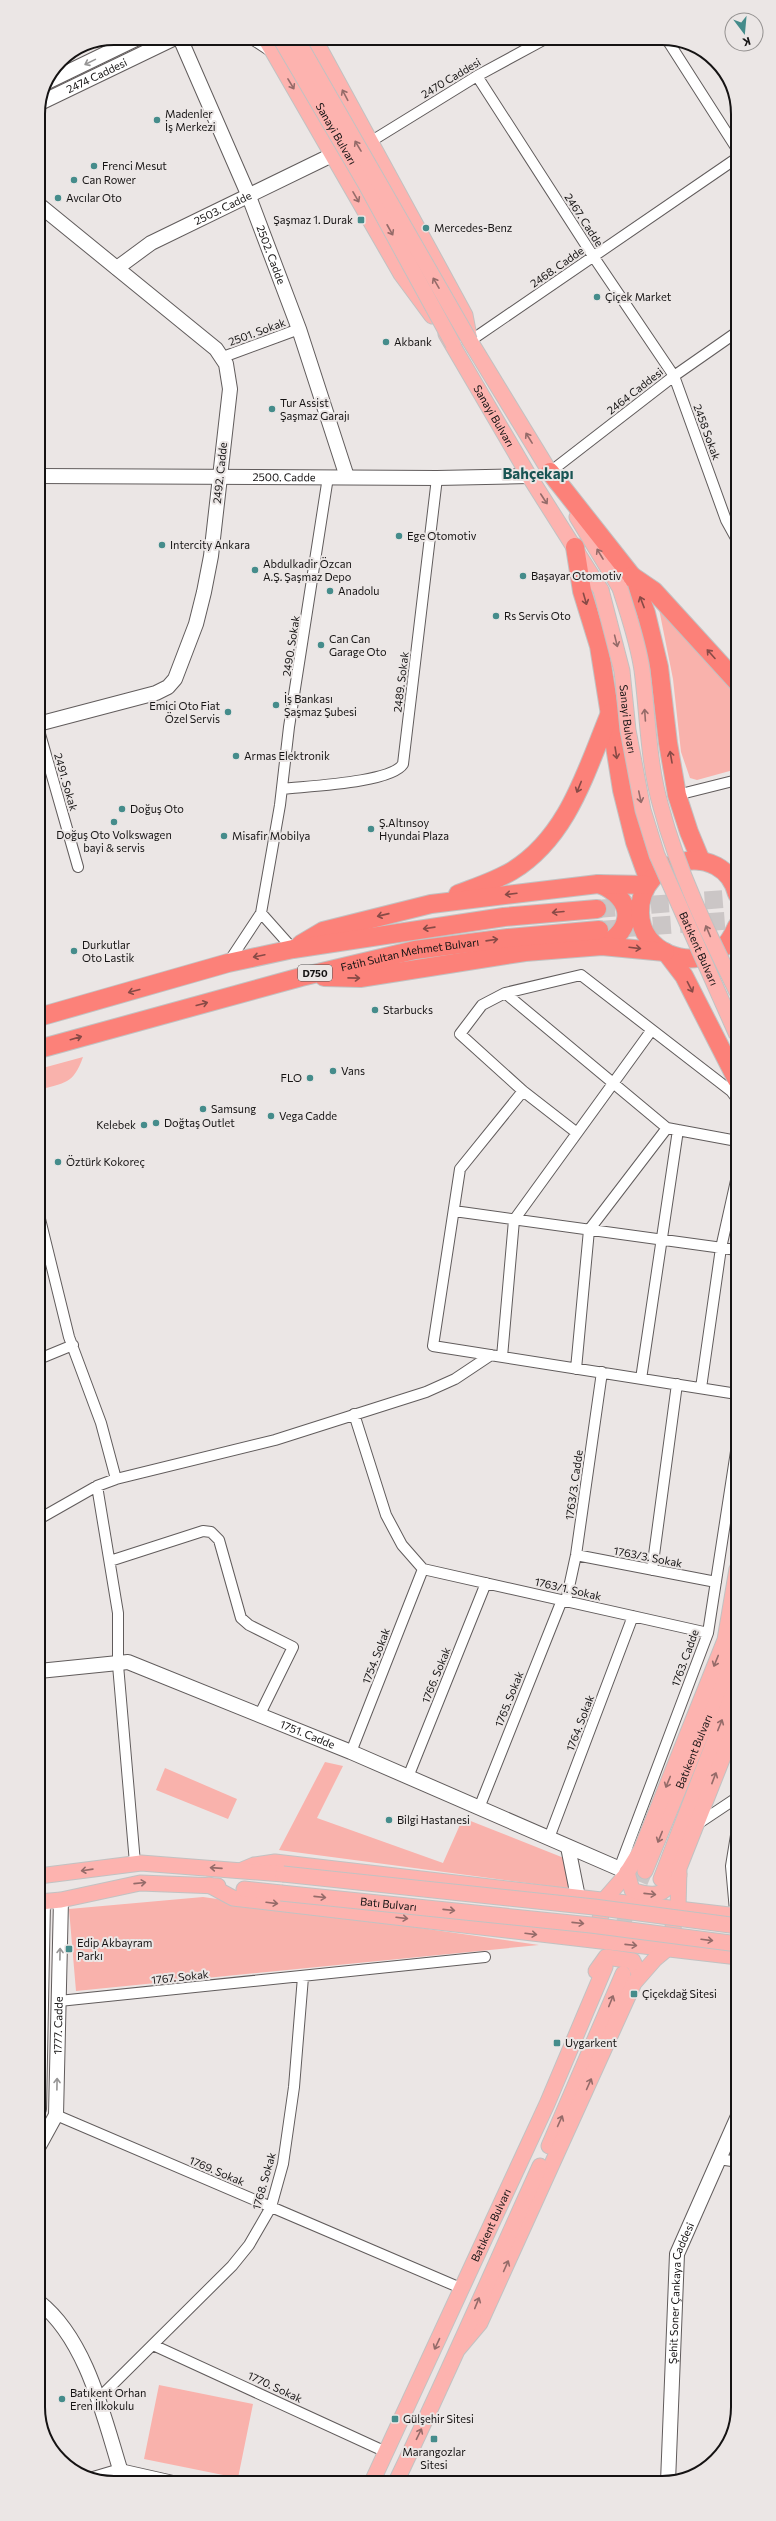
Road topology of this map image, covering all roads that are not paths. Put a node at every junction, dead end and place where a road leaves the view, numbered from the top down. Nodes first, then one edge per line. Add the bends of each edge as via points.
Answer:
1 (124, 45) edge
2 (160, 45) edge
3 (183, 45) edge
4 (273, 45) edge
5 (274, 45) edge
6 (284, 45) edge
7 (300, 45) edge
8 (319, 45) edge
9 (533, 45) edge
10 (671, 45) edge
11 (280, 64) junction
12 (477, 76) junction
13 (55, 78) edge
14 (46, 100) edge
15 (731, 141) edge
16 (370, 142) junction
17 (332, 155) junction
18 (731, 161) edge
19 (248, 194) junction
20 (45, 210) edge
21 (593, 256) junction
22 (116, 268) junction
23 (299, 329) junction
24 (731, 336) edge
25 (470, 341) junction
26 (453, 344) junction
27 (223, 357) junction
28 (674, 376) junction
29 (550, 472) junction
30 (45, 476) edge
31 (529, 476) junction
32 (220, 477) junction
33 (328, 477) junction
34 (347, 477) junction
35 (437, 478) junction
36 (731, 529) edge
37 (575, 547) junction
38 (626, 582) junction
39 (731, 675) edge
40 (610, 712) junction
41 (45, 722) edge
42 (45, 752) edge
43 (731, 782) edge
44 (282, 789) junction
45 (677, 795) junction
46 (684, 816) junction
47 (633, 834) junction
48 (701, 861) junction
49 (78, 867) dead end
50 (731, 875) edge
51 (648, 883) junction
52 (598, 884) junction
53 (695, 900) joint
54 (431, 904) junction
55 (679, 905) joint
56 (597, 908) tunnel mouth
57 (261, 913) junction
58 (600, 938) junction
59 (731, 941) edge
60 (293, 949) junction
61 (667, 954) junction
62 (228, 963) junction
63 (731, 979) edge
64 (506, 993) junction
65 (45, 1015) edge
66 (731, 1022) edge
67 (651, 1031) junction
68 (45, 1047) edge
69 (731, 1068) edge
70 (614, 1085) junction
71 (523, 1091) junction
72 (731, 1091) edge
73 (672, 1128) junction
74 (577, 1133) junction
75 (731, 1140) edge
76 (731, 1203) edge
77 (454, 1211) junction
78 (514, 1220) junction
79 (590, 1230) junction
80 (45, 1238) edge
81 (661, 1240) junction
82 (721, 1248) junction
83 (731, 1249) edge
84 (73, 1346) junction
85 (491, 1355) junction
86 (45, 1357) edge
87 (502, 1357) junction
88 (576, 1368) junction
89 (602, 1372) junction
90 (641, 1379) junction
91 (677, 1384) junction
92 (701, 1388) junction
93 (731, 1393) edge
94 (354, 1414) junction
95 (116, 1479) junction
96 (731, 1483) edge
97 (97, 1486) junction
98 (45, 1516) edge
99 (576, 1555) junction
100 (110, 1561) junction
101 (423, 1569) junction
102 (652, 1570) junction
103 (716, 1582) junction
104 (486, 1583) junction
105 (564, 1601) junction
106 (731, 1607) edge
107 (633, 1616) junction
108 (708, 1633) junction
109 (731, 1660) edge
110 (118, 1665) junction
111 (45, 1671) edge
112 (731, 1698) edge
113 (260, 1716) junction
114 (731, 1737) edge
115 (351, 1752) junction
116 (408, 1777) junction
117 (731, 1802) edge
118 (479, 1808) junction
119 (696, 1825) junction
120 (549, 1838) junction
121 (568, 1847) junction
122 (135, 1863) junction
123 (242, 1870) junction
124 (623, 1871) junction
125 (645, 1871) tunnel mouth
126 (45, 1875) edge
127 (678, 1875) junction
128 (661, 1880) dead end
129 (209, 1885) junction
130 (578, 1897) junction
131 (61, 1900) junction
132 (604, 1900) junction
133 (45, 1901) edge
134 (678, 1909) junction
135 (731, 1915) edge
136 (731, 1925) edge
137 (595, 1942) junction
138 (731, 1943) edge
139 (667, 1949) junction
140 (731, 1956) edge
141 (486, 1957) dead end
142 (601, 1968) junction
143 (623, 1974) dead end
144 (640, 1975) junction
145 (303, 1977) junction
146 (59, 2002) junction
147 (56, 2115) junction
148 (731, 2131) edge
149 (45, 2135) edge
150 (719, 2158) junction
151 (731, 2161) edge
152 (271, 2207) junction
153 (456, 2286) junction
154 (45, 2308) edge
155 (453, 2309) junction
156 (153, 2345) junction
157 (459, 2348) junction
158 (98, 2399) junction
159 (386, 2452) junction
160 (120, 2468) junction
161 (99, 2475) edge
162 (119, 2476) edge
163 (153, 2476) edge
164 (375, 2476) edge
165 (399, 2476) edge
166 (668, 2476) edge

1 -> 13 street, 2474 Caddesi
2 - 14 street, 2474 Caddesi
3 - 19 street, 2502. Cadde
4 - 11 main road
5 -> 26 main road, Sanayi Bulvarı, bridge via 365,183
6 - 11 main road via 281,47
25 -> 7 main road, Sanayi Bulvarı, bridge
16 -> 8 main road
9 - 12 street, 2470 Caddesi
10 - 15 street
11 -> 17 main road
12 - 16 street, 2470 Caddesi
12 - 21 street, 2467. Cadde
16 - 25 main road via 465,315
17 - 19 street, 2503. Cadde
17 -> 26 main road via 401,274
18 - 21 street, 2468. Cadde
19 - 22 street, 2503. Cadde via 151,243
19 - 23 street, 2502. Cadde
20 - 22 street
21 - 25 street, 2468. Cadde
21 - 28 street, 2467. Cadde
22 - 27 street
23 - 27 street, 2501. Sokak
23 - 34 street, 2502. Cadde
24 - 28 street, 2464 Caddesi
29 -> 25 main road, Sanayi Bulvarı
26 - 31 main road, Sanayi Bulvarı
27 - 32 street, 2492. Cadde via 228,370 230,389
28 - 29 street, 2464 Caddesi
28 - 36 street, 2458 Sokak
38 -> 29 highway
30 - 32 street, 2500. Cadde
31 - 35 street, 2500. Cadde
31 -> 37 main road, Sanayi Bulvarı
32 - 33 street, 2500. Cadde
32 - 41 street, 2492. Cadde via 204,592 196,624 175,679 168,687 156,693
33 - 34 street, 2500. Cadde
33 - 44 street, 2490. Sokak via 289,727
34 - 35 street, 2500. Cadde
35 - 44 street, 2489. Sokak via 403,764 393,773 372,779
37 -> 40 highway via 582,591 599,646
37 -> 55 main road, Sanayi Bulvarı, bridge via 601,590 622,671 628,730 642,810 657,855
39 -> 38 highway via 654,591
45 -> 38 highway via 659,667 646,613
53 -> 38 main road, Sanayi Bulvarı, bridge via 674,851 660,807 646,727 642,669
40 -> 47 highway via 622,790
40 -> 54 highway via 575,796 554,835 536,854 511,872
42 - 49 street, 2491. Sokak
43 - 45 street
44 - 57 street, 2490. Sokak
45 - 46 highway
46 - 47 highway via 675,827 660,835
46 - 48 highway
47 - 51 highway
48 - 50 highway
48 - 51 highway via 684,860 668,865
51 - 52 highway
51 - 61 highway via 642,897 644,931 654,945
52 -> 54 highway
52 - 58 highway via 617,893 625,904 628,916 619,936
63 -> 53 main road, Batıkent Bulvarı, bridge
54 -> 60 highway via 323,931
55 - 66 main road, Batıkent Bulvarı, bridge
56 -> 60 highway, Fatih Sultan Mehmet Bulvarı via 504,917
57 - 60 street
57 - 62 street, 2490. Sokak
58 -> 61 highway, Fatih Sultan Mehmet Bulvarı
68 -> 58 highway, Fatih Sultan Mehmet Bulvarı / D750 via 301,977 415,950 508,938
59 - 61 highway, Fatih Sultan Mehmet Bulvarı via 720,950 702,958 685,960
60 -> 62 highway, Fatih Sultan Mehmet Bulvarı
61 -> 69 highway via 684,976
62 -> 65 highway, Fatih Sultan Mehmet Bulvarı
64 - 67 street via 581,975
64 - 70 street
64 - 71 street via 482,1005 460,1034
67 - 70 street
67 - 72 street
70 - 73 street
70 - 74 street
71 - 74 street
71 - 77 street via 460,1169
73 - 75 street
73 - 79 street
73 - 81 street
74 - 78 street
76 - 82 street
77 - 78 street
77 - 85 street via 433,1346
78 - 79 street
78 - 87 street
79 - 81 street
79 - 88 street
80 - 84 street
81 - 82 street
81 - 90 street
82 - 83 street
82 - 92 street
84 - 86 street
84 - 95 street via 101,1423
85 - 87 street
85 - 94 street via 455,1379 426,1392
87 - 88 street
88 - 89 street
89 - 90 street
89 - 99 street, 1763/3. Cadde
90 - 91 street
91 - 92 street
91 - 102 street
92 - 93 street
94 - 95 street via 275,1440
94 - 101 street via 386,1515 402,1545
95 - 97 street
96 - 103 street, 1763. Cadde
97 - 98 street
97 - 100 street
99 - 102 street, 1763/3. Sokak
99 - 105 street, 1763/3. Cadde
100 - 110 street via 118,1613
100 - 113 street via 203,1531 214,1534 219,1540 241,1618 249,1625 293,1648
101 - 104 street, 1763/1. Sokak
101 - 115 street, 1754. Sokak
102 - 103 street, 1763/3. Sokak
103 - 108 street, 1763. Cadde
104 - 105 street, 1763/1. Sokak
104 - 116 street, 1766. Sokak
105 - 107 street, 1763/1. Sokak
105 - 118 street, 1765. Sokak
106 -> 124 main road via 725,1640 641,1850
107 - 108 street, 1763/1. Sokak
107 - 120 street, 1764. Sokak
108 - 124 street, 1763. Cadde
109 -> 125 main road, Batıkent Bulvarı
110 - 111 street, 1751. Cadde
110 - 113 street, 1751. Cadde via 128,1662
110 - 122 street
128 -> 112 main road, Batıkent Bulvarı
113 - 115 street, 1751. Cadde
119 -> 114 main road
115 - 116 street, 1751. Cadde
116 - 118 street, 1751. Cadde
117 - 119 street
118 - 120 street, 1751. Cadde
119 - 127 main road
120 - 121 street, 1751. Cadde
121 - 124 street, 1751. Cadde
121 - 130 street
123 -> 122 main road, Batı Bulvarı
122 -> 126 main road, Batı Bulvarı
123 - 130 main road via 254,1865 275,1862
123 - 136 main road, Batı Bulvarı, bridge via 594,1907
124 -> 127 main road via 632,1890 660,1894 666,1891
124 - 132 main road
127 - 134 main road
131 -> 129 main road, Batı Bulvarı via 140,1883
129 -> 137 main road via 233,1898
129 -> 138 main road, Batı Bulvarı, bridge via 591,1925
130 - 132 main road
131 - 133 main road, Batı Bulvarı
146 -> 131 street, 1777. Cadde
132 - 134 main road
132 - 137 main road
134 - 135 main road
134 - 139 main road
137 -> 139 main road
137 - 142 main road
139 - 140 main road
139 - 144 main road
141 - 145 street, 1767. Sokak
142 - 144 main road via 606,1957 618,1958 633,1961
142 - 153 main road via 488,2222
142 - 155 main road, Batıkent Bulvarı via 547,2104
157 -> 143 main road, Batıkent Bulvarı via 484,2287 577,2084
157 -> 144 main road via 480,2323 634,1983
145 - 146 street, 1767. Sokak
145 - 152 street, 1768. Sokak via 294,2087 283,2164
147 -> 146 street, 1777. Cadde
147 - 149 street, 1777. Cadde
147 - 152 street, 1769. Sokak
148 - 150 street, Şehit Soner Çankaya Caddesi
150 - 151 street
150 - 166 street, Şehit Soner Çankaya Caddesi via 677,2254
152 - 153 street, 1769. Sokak
152 - 156 street, 1768. Sokak via 253,2239 232,2266
153 - 155 main road via 450,2303
154 - 158 street via 66,2333 85,2367
155 -> 159 main road, Batıkent Bulvarı
156 - 158 street, 1768. Sokak
156 - 159 street, 1770. Sokak
165 -> 157 main road, Batıkent Bulvarı
158 - 160 street
159 - 164 main road, Batıkent Bulvarı
160 - 161 street
160 - 162 street
160 - 163 street

